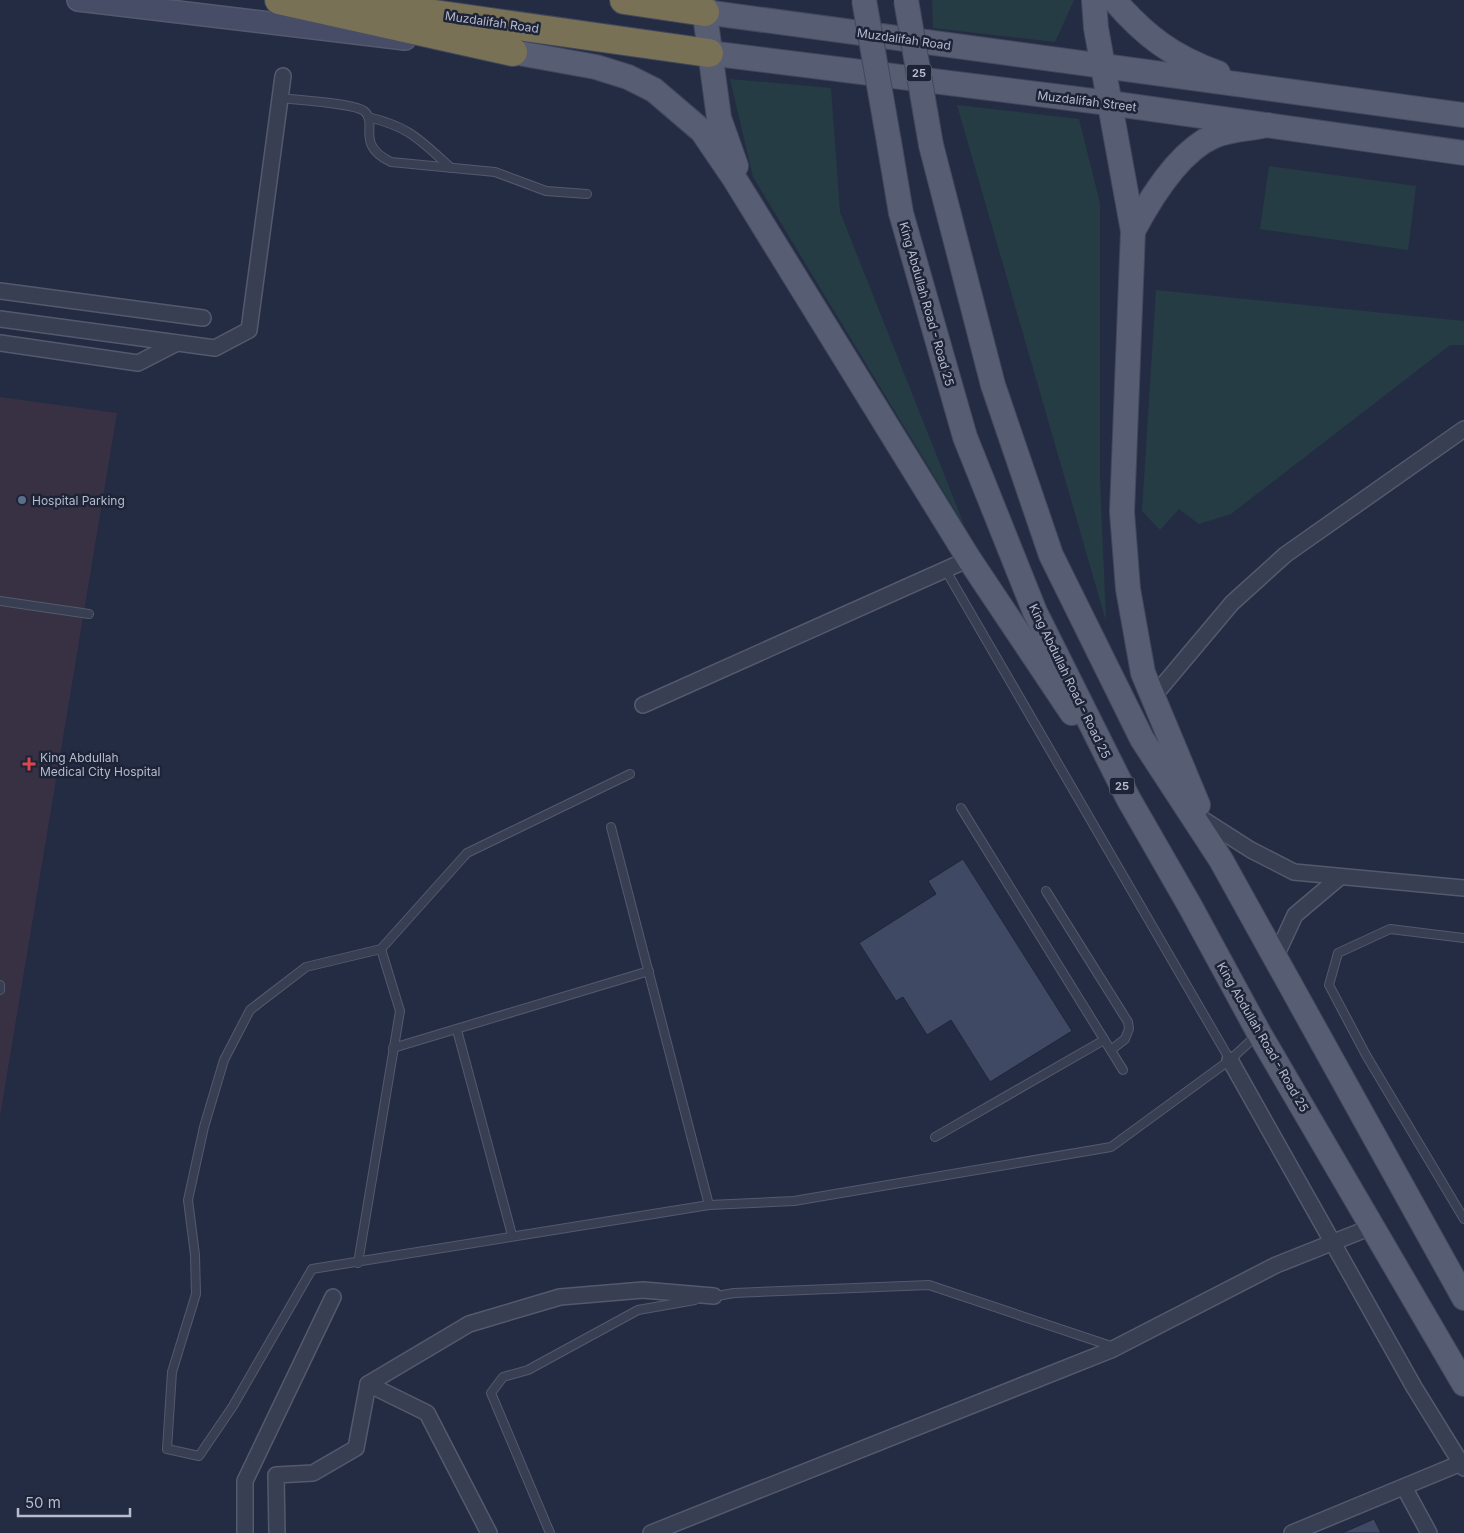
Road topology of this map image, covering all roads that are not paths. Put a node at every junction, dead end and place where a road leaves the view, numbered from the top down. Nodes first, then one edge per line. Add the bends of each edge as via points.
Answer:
1 (78, 0) edge
2 (280, 0) edge
3 (335, 0) edge
4 (624, 0) edge
5 (864, 0) edge
6 (906, 0) edge
7 (1094, 0) edge
8 (1114, 0) edge
9 (704, 6) edge
10 (514, 52) junction
11 (709, 53) junction
12 (1104, 66) junction
13 (282, 76) dead end
14 (1265, 88) junction
15 (280, 98) junction
16 (1110, 103) junction
17 (1458, 113) edge
18 (368, 117) junction
19 (1268, 126) junction
20 (1464, 153) edge
21 (452, 168) junction
22 (587, 194) dead end
23 (747, 198) junction
24 (1134, 232) junction
25 (0, 291) edge
26 (0, 318) edge
27 (203, 318) dead end
28 (0, 343) edge
29 (176, 343) junction
30 (1464, 428) edge
31 (969, 558) junction
32 (945, 569) junction
33 (0, 601) edge
34 (89, 614) dead end
35 (1153, 698) junction
36 (643, 705) dead end
37 (630, 774) dead end
38 (1128, 798) junction
39 (961, 808) dead end
40 (1204, 820) junction
41 (611, 827) dead end
42 (1221, 860) junction
43 (1340, 877) junction
44 (1464, 888) edge
45 (1046, 891) dead end
46 (1464, 938) edge
47 (381, 949) junction
48 (1275, 958) junction
49 (648, 971) junction
50 (0, 985) edge
51 (0, 990) edge
52 (457, 1030) junction
53 (1259, 1033) junction
54 (1104, 1040) junction
55 (393, 1048) junction
56 (1111, 1050) junction
57 (1230, 1060) junction
58 (1123, 1070) dead end
59 (935, 1137) dead end
60 (709, 1204) junction
61 (1464, 1219) edge
62 (1374, 1226) junction
63 (512, 1235) junction
64 (1332, 1242) junction
65 (358, 1262) junction
66 (714, 1296) junction
67 (332, 1297) dead end
68 (1464, 1298) edge
69 (1116, 1348) junction
70 (368, 1384) junction
71 (1464, 1384) edge
72 (1463, 1465) edge
73 (1404, 1487) junction
74 (244, 1533) edge
75 (277, 1533) edge
76 (489, 1533) edge
77 (550, 1533) edge
78 (651, 1533) edge
79 (1292, 1533) edge
80 (1429, 1533) edge

1 - 10 street
2 - 10 highway
3 - 11 highway, Muzdalifah Road
4 - 9 highway
5 - 38 main road, King Abdullah Road - Road 25 / 25, bridge via 902,213 966,438 1035,612
6 - 42 main road, 25, bridge via 931,145 992,385 1051,555 1142,739
7 - 12 main road
8 - 14 main road via 1138,27 1164,48 1201,67
9 - 11 main road
9 - 12 main road, Muzdalifah Road
10 - 23 main road via 596,66 628,76 654,90 702,131
11 - 16 main road, Muzdalifah Street
11 - 23 main road via 719,118
12 - 14 main road
12 - 16 main road
13 - 15 street
14 - 17 main road
15 - 18 lane via 352,107 364,111
15 - 29 street via 249,330 215,348
16 - 19 main road, Muzdalifah Street
16 - 24 main road
18 - 21 lane via 406,129
18 - 21 lane via 371,146 377,155 390,162
19 - 20 main road, Muzdalifah Street
19 - 24 main road via 1214,136 1182,159 1150,200
21 - 22 lane via 495,172 546,191
23 - 31 main road
24 - 35 main road via 1122,512 1128,589 1143,673
25 - 27 street
26 - 29 street
28 - 29 street via 138,363
30 - 35 street via 1285,555 1232,604
31 - 32 street
31 - 38 main road
32 - 36 street
32 - 57 lane
33 - 34 lane
35 - 40 main road
37 - 47 lane via 468,853
38 - 53 main road, King Abdullah Road - Road 25 / 25
39 - 54 lane
40 - 42 main road
40 - 43 street via 1294,872
41 - 49 lane
42 - 48 main road, 25
43 - 44 street
43 - 48 street via 1295,915
45 - 56 lane via 1128,1022 1130,1029 1125,1039
46 - 61 lane via 1390,929 1338,953 1329,984 1366,1055
47 - 55 lane via 400,1011
47 - 65 lane via 306,967 250,1010 224,1060 204,1127 188,1200 196,1294 172,1372 167,1449 199,1456 233,1406 312,1269
48 - 68 main road, 25
49 - 52 lane
49 - 60 lane
50 - 51 lane
52 - 55 lane
52 - 63 lane
53 - 57 lane
53 - 62 main road, King Abdullah Road - Road 25 / 25
54 - 56 lane
54 - 59 lane
55 - 65 lane
56 - 58 lane
57 - 60 lane via 1111,1147 794,1202
57 - 64 street
60 - 63 lane
62 - 64 street
62 - 71 main road, King Abdullah Road - Road 25 / 25
63 - 65 lane
64 - 69 street via 1276,1265
64 - 72 street via 1414,1387
66 - 69 lane via 929,1285
66 - 70 street via 643,1290 560,1297 469,1324
66 - 77 lane via 638,1310 528,1370 503,1377 491,1393
67 - 74 street via 244,1482
69 - 78 street
70 - 75 street via 356,1448 313,1473 276,1475
70 - 76 street via 427,1413
72 - 73 street
73 - 79 street
73 - 80 street

